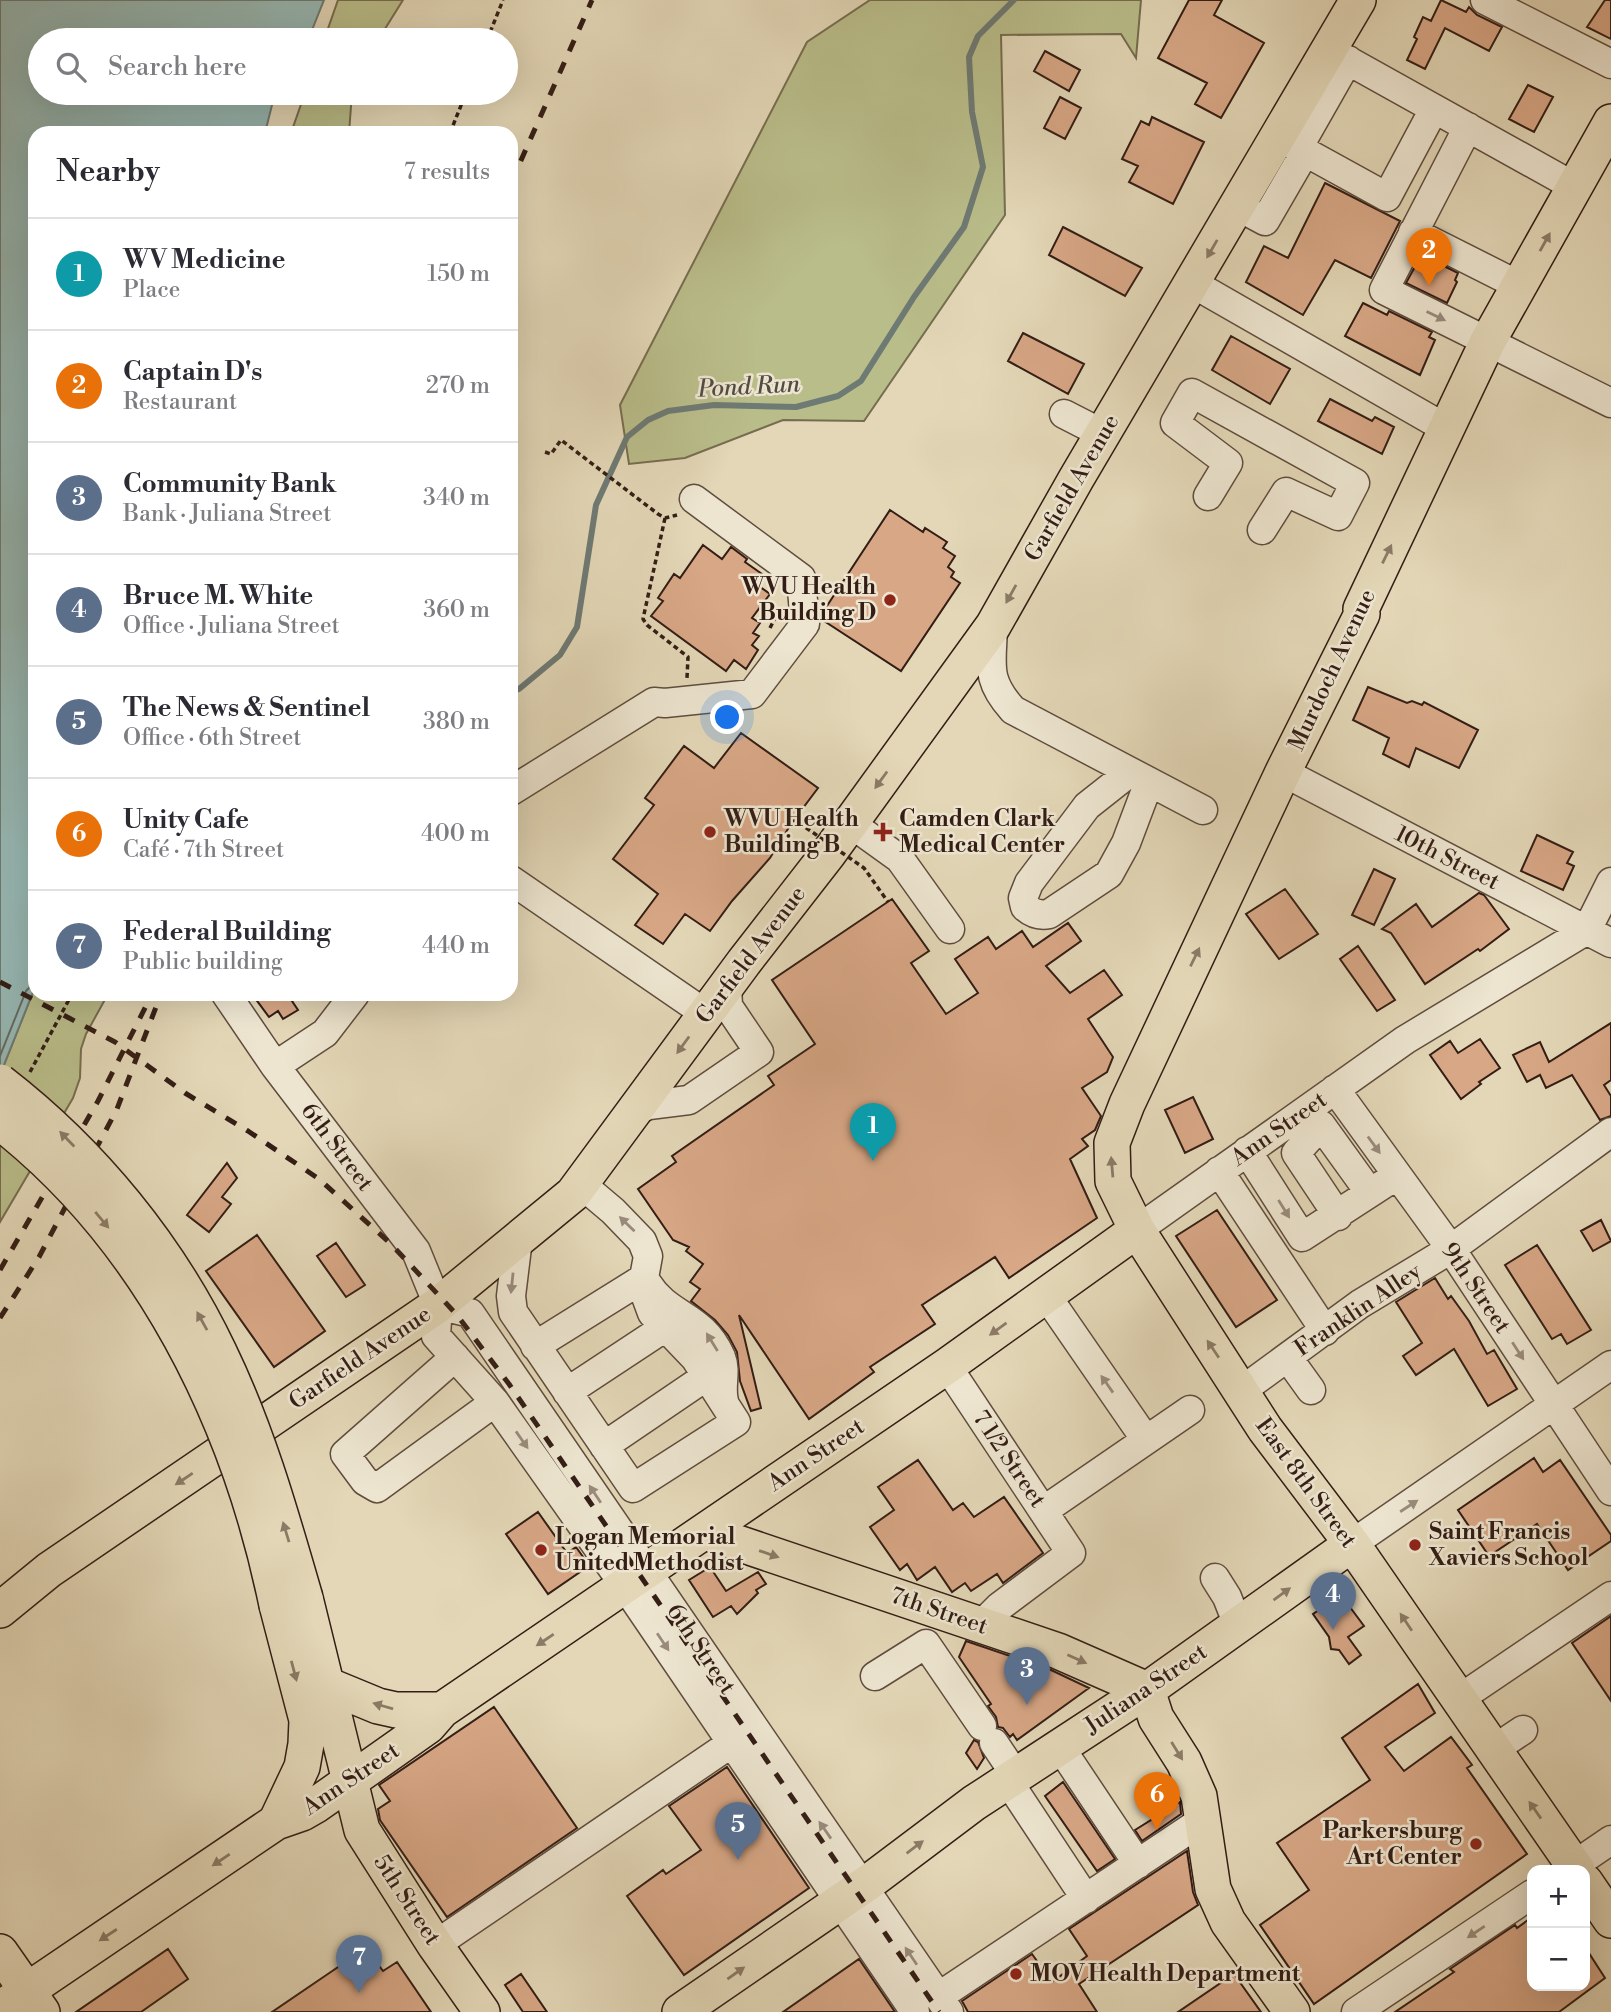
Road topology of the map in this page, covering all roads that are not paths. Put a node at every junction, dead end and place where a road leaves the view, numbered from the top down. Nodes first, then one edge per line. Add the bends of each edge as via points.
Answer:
1 (1358, 0) edge
2 (1485, 0) edge
3 (1522, 8) edge
4 (1338, 55) junction
5 (1611, 64) edge
6 (1434, 108) junction
7 (1611, 122) edge
8 (1468, 127) junction
9 (1294, 145) junction
10 (1575, 187) junction
11 (1413, 232) junction
12 (1192, 283) junction
13 (1520, 286) junction
14 (1488, 341) junction
15 (1611, 403) edge
16 (1064, 414) dead end
17 (1447, 429) junction
18 (1103, 433) junction
19 (1208, 496) dead end
20 (694, 499) dead end
21 (1262, 530) dead end
22 (993, 626) junction
23 (1283, 772) junction
24 (1140, 777) junction
25 (518, 787) edge
26 (1203, 810) dead end
27 (850, 823) junction
28 (1611, 882) edge
29 (518, 885) edge
30 (950, 929) dead end
31 (1599, 937) edge
32 (727, 985) junction
33 (231, 1001) edge
34 (350, 1001) edge
35 (706, 1014) junction
36 (275, 1066) junction
37 (13, 1082) edge
38 (1335, 1090) junction
39 (634, 1111) junction
40 (0, 1122) edge
41 (1611, 1132) edge
42 (1247, 1151) junction
43 (1219, 1171) junction
44 (1396, 1176) junction
45 (581, 1184) junction
46 (1370, 1193) junction
47 (1338, 1216) junction
48 (1137, 1230) junction
49 (518, 1239) junction
50 (1451, 1249) junction
51 (1094, 1261) junction
52 (1160, 1266) junction
53 (644, 1278) junction
54 (1046, 1295) junction
55 (438, 1305) junction
56 (664, 1328) junction
57 (1325, 1331) junction
58 (528, 1335) junction
59 (455, 1357) junction
60 (1288, 1358) junction
61 (1611, 1365) edge
62 (947, 1366) junction
63 (707, 1376) junction
64 (1311, 1390) dead end
65 (1241, 1391) junction
66 (567, 1392) junction
67 (495, 1402) junction
68 (1553, 1404) junction
69 (726, 1406) junction
70 (1190, 1410) dead end
71 (584, 1418) junction
72 (556, 1437) junction
73 (1146, 1440) junction
74 (604, 1446) junction
75 (1611, 1491) edge
76 (1044, 1511) junction
77 (705, 1532) junction
78 (1352, 1544) junction
79 (636, 1578) junction
80 (1215, 1578) dead end
81 (1611, 1596) edge
82 (291, 1602) junction
83 (0, 1610) edge
84 (939, 1611) junction
85 (981, 1625) junction
86 (1238, 1625) junction
87 (926, 1644) junction
88 (875, 1676) dead end
89 (327, 1685) junction
90 (1147, 1690) junction
91 (1459, 1699) junction
92 (442, 1710) junction
93 (754, 1727) junction
94 (1523, 1730) dead end
95 (731, 1743) junction
96 (1060, 1747) junction
97 (1493, 1750) junction
98 (1012, 1778) junction
99 (351, 1780) junction
100 (316, 1805) junction
101 (1203, 1820) junction
102 (276, 1822) junction
103 (362, 1830) junction
104 (1611, 1840) edge
105 (1138, 1864) junction
106 (1571, 1865) edge
107 (1584, 1865) edge
108 (1590, 1891) edge
109 (852, 1894) junction
110 (1527, 1897) edge
111 (1086, 1899) junction
112 (1611, 1920) edge
113 (435, 1945) junction
114 (0, 1952) edge
115 (23, 2004) edge
116 (944, 2004) edge
117 (482, 2012) edge
118 (680, 2012) edge
119 (915, 2012) edge
120 (1292, 2012) edge
121 (1356, 2012) edge

1 - 4 main road, Garfield Avenue
2 - 3 street
3 - 5 street
4 - 6 street
4 - 9 main road, Garfield Avenue
6 - 8 street
6 - 9 street via 1387,197
7 - 10 main road, Murdoch Avenue
8 - 10 street
8 - 11 street
9 -> 12 main road, Garfield Avenue via 1237,206
13 -> 10 main road, Murdoch Avenue
11 - 13 street
11 -> 14 street via 1384,290
12 - 17 street
12 - 18 main road, Garfield Avenue
13 - 14 main road, Murdoch Avenue
14 - 15 street
14 - 17 main road, Murdoch Avenue
16 - 18 street
23 -> 17 main road, Murdoch Avenue
18 -> 22 main road, Garfield Avenue
19 - 21 street via 1228,463 1175,423 1192,393 1355,483 1338,516 1286,492
20 - 25 street via 801,578 805,624 752,694 654,702
22 - 24 street via 993,683 1013,710
22 -> 27 main road, Garfield Avenue
23 - 31 street, 10th Street
48 -> 23 main road, Murdoch Avenue via 1113,1181 1112,1143 1160,1030
24 - 24 street via 1123,851 1109,874 1049,914 1025,907 1029,883 1087,806
24 - 26 street
27 - 30 street via 900,859
27 - 32 main road, Garfield Avenue
28 - 31 street
29 - 35 street
31 - 38 street, Ann Street via 1405,1040
32 - 35 main road, Garfield Avenue
32 - 39 street via 729,1006 759,1052 689,1100
33 - 36 street, 6th Street
34 - 36 street via 326,1033
35 -> 39 main road, Garfield Avenue
36 - 55 street, 6th Street via 416,1251
82 -> 37 main road, bridge via 269,1477 219,1351 160,1251 96,1170
38 - 42 street, Ann Street
38 -> 44 street, 9th Street
39 - 45 main road, Garfield Avenue
40 -> 82 main road, bridge via 51,1165 98,1216 175,1326 225,1430 266,1550
41 - 50 street, Franklin Alley
42 - 43 street, Ann Street
42 -> 47 street via 1302,1237
43 - 48 street, Ann Street
43 - 57 street
44 - 46 street
44 - 50 street, 9th Street
45 - 49 main road, Garfield Avenue
53 -> 45 street via 648,1256 642,1241
46 - 47 street
46 - 47 street via 1321,1125 1296,1153
48 - 51 main road, Ann Street
48 - 52 main road, East 8th Street
49 - 55 main road, Garfield Avenue
49 -> 58 street via 511,1296 513,1312
50 - 57 street, Franklin Alley via 1360,1304
50 -> 68 street, 9th Street
51 - 52 main road via 1129,1259
51 - 54 main road, Ann Street
65 -> 52 main road, East 8th Street
53 - 56 street via 652,1313
53 - 58 street
69 -> 53 street via 724,1371 715,1346 695,1322 656,1296
54 -> 62 main road, Ann Street
73 -> 54 street
55 - 59 street, 6th Street via 436,1336
55 - 72 street, 6th Street via 470,1314
55 -> 83 main road, Garfield Avenue via 49,1570
56 - 63 street
56 - 66 street
57 - 60 street, Franklin Alley
58 - 66 street
59 - 67 street, 6th Street
59 - 67 street via 345,1454 365,1481 377,1488
60 - 64 street
60 - 65 street, Franklin Alley
61 - 68 street, Juliana Street
62 - 76 street, 7 1/2 Street
62 - 77 main road, Ann Street
63 - 69 street
63 - 74 street
65 - 78 main road, East 8th Street
66 - 71 street
67 -> 79 street, 6th Street
68 - 75 street, 9th Street
78 -> 68 street, Juliana Street
69 - 74 street via 736,1422 633,1488
70 - 73 street
71 - 72 street
71 - 74 street
79 -> 72 street, 6th Street
73 - 76 street
76 - 85 street, 7 1/2 Street via 1071,1553
77 - 79 main road, Ann Street
77 -> 84 main road, 7th Street
86 -> 78 main road, Juliana Street
91 -> 78 main road, East 8th Street
79 -> 92 main road, Ann Street
79 - 93 street, 6th Street
79 -> 95 street, 6th Street
80 - 86 street
81 - 91 street
82 - 89 main road, 5th Street
82 -> 102 main road via 307,1720 306,1744 302,1766
84 - 85 main road, 7th Street
84 - 87 street
85 -> 90 main road, 7th Street via 1058,1651
86 - 90 main road, Juliana Street
87 - 88 street
87 - 98 street
92 -> 89 main road via 396,1710
89 - 99 main road, 5th Street
90 - 96 main road, Juliana Street
90 -> 101 main road via 1156,1718 1192,1779
91 - 97 main road, East 8th Street
92 - 99 main road, Ann Street via 428,1726
93 - 95 street
109 -> 93 street, 6th Street
94 - 97 street
95 - 109 street, 6th Street
95 - 113 street
96 - 98 main road, Juliana Street
96 - 105 street
106 -> 97 main road, East 8th Street
109 -> 98 main road, Juliana Street
98 - 111 street
99 - 100 main road, Ann Street
99 - 103 main road, 5th Street
100 - 102 main road, Ann Street
100 - 103 main road via 338,1824
101 - 105 street
101 - 120 main road via 1211,1880 1228,1922
102 -> 115 main road, Ann Street
103 - 113 main road, 5th Street
104 - 107 street
105 - 111 street
108 - 112 main road, East 8th Street
116 -> 109 street, 6th Street
118 -> 109 main road, Juliana Street
109 - 119 street, 6th Street
110 -> 121 street
111 - 116 street
113 - 117 main road, 5th Street
114 - 115 main road

